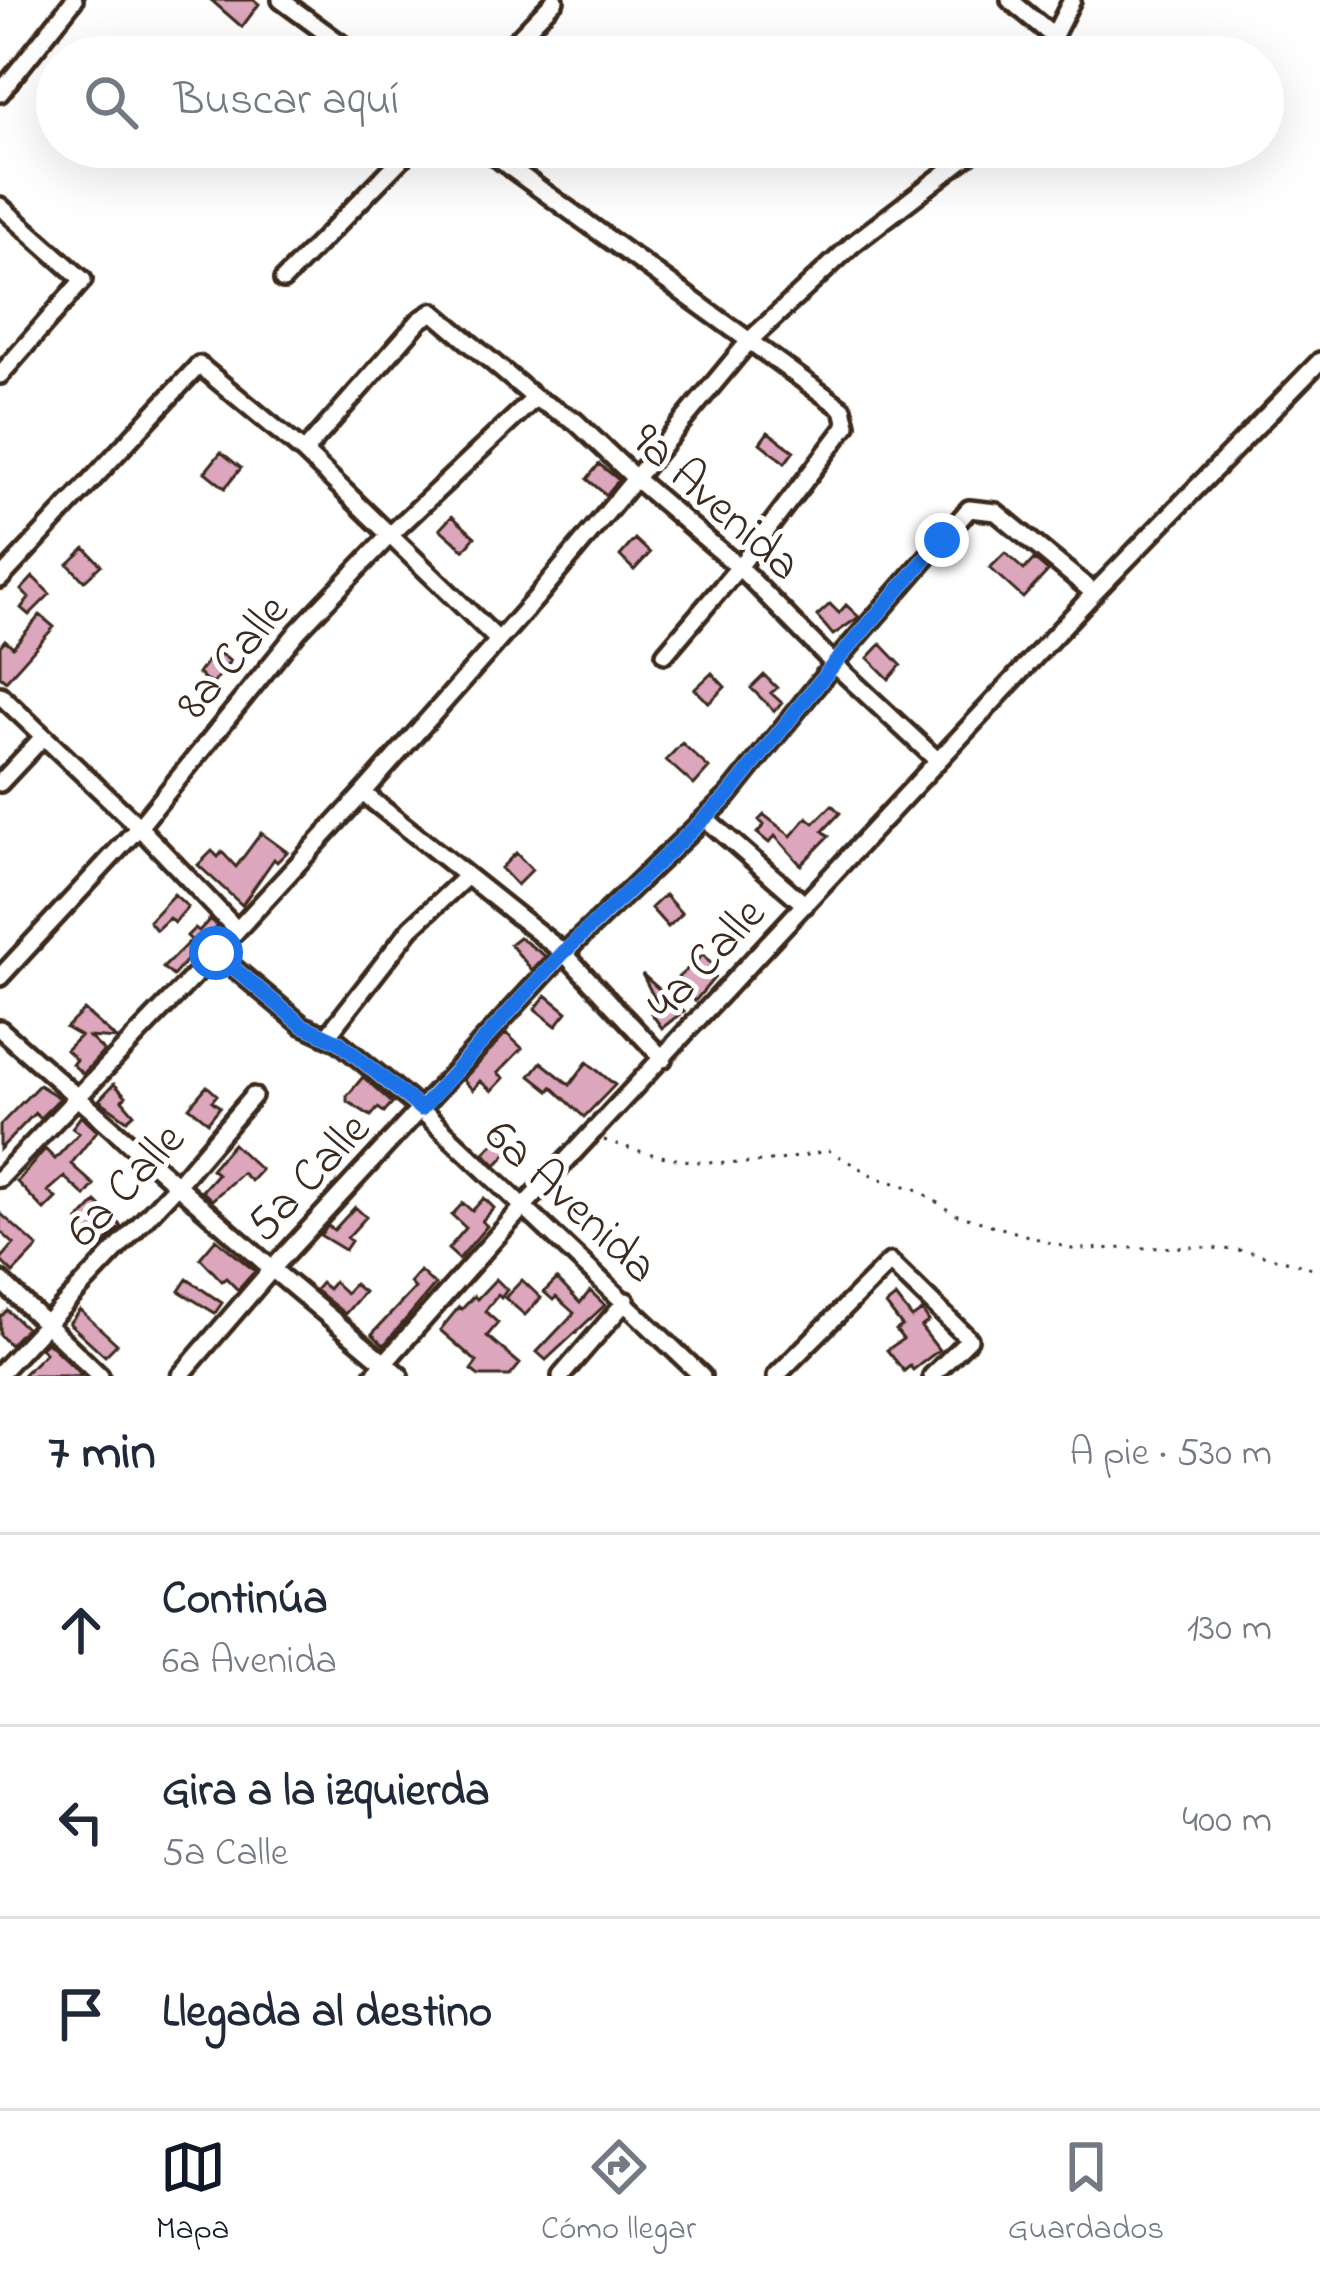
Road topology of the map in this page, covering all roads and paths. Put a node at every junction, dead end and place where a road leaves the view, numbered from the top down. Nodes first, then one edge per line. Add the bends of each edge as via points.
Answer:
1 (74, 0) edge
2 (281, 0) edge
3 (555, 0) edge
4 (1010, 0) edge
5 (1072, 0) edge
6 (45, 36) edge
7 (330, 36) edge
8 (520, 36) edge
9 (1053, 36) edge
10 (1054, 36) edge
11 (36, 48) edge
12 (0, 93) edge
13 (392, 168) edge
14 (511, 168) edge
15 (952, 168) edge
16 (0, 206) edge
17 (283, 280) dead end
18 (750, 340) junction
19 (1320, 361) edge
20 (0, 375) edge
21 (535, 398) junction
22 (304, 452) junction
23 (637, 480) junction
24 (388, 538) junction
25 (739, 567) junction
26 (0, 579) edge
27 (1094, 593) junction
28 (498, 640) junction
29 (665, 654) dead end
30 (834, 664) junction
31 (0, 695) edge
32 (44, 737) junction
33 (938, 761) junction
34 (0, 783) edge
35 (363, 793) junction
36 (705, 818) junction
37 (139, 826) junction
38 (466, 876) junction
39 (805, 905) junction
40 (237, 930) junction
41 (216, 953) junction
42 (563, 953) junction
43 (0, 977) edge
44 (0, 1029) edge
45 (328, 1036) junction
46 (663, 1059) junction
47 (78, 1096) junction
48 (253, 1096) dead end
49 (421, 1109) junction
50 (591, 1135) junction
51 (0, 1178) edge
52 (176, 1186) junction
53 (523, 1207) junction
54 (272, 1269) junction
55 (1320, 1270) edge
56 (0, 1280) edge
57 (626, 1301) junction
58 (46, 1324) junction
59 (379, 1370) edge
60 (0, 1373) edge
61 (100, 1376) edge
62 (180, 1376) edge
63 (400, 1376) edge
64 (561, 1376) edge
65 (702, 1376) edge
66 (776, 1376) edge
67 (932, 1376) edge

1 - 6 street
2 - 7 street
3 - 8 street
4 - 9 street
5 - 10 street
11 - 12 street
13 - 17 street
14 - 18 street
15 - 18 street via 853,244
16 - 20 street via 82,280
18 - 23 street
18 - 25 street via 843,409 847,425
19 - 27 street, 4a Calle
21 - 22 street, 9a Avenida via 433,312
21 - 23 street, 9a Avenida via 574,421
21 - 24 street, 8a Calle
22 - 24 street
22 - 26 street via 200,365
23 - 25 street, 9a Avenida
23 - 28 street
24 - 28 street
24 - 37 street, 8a Calle via 298,631
25 - 29 street
25 - 30 street, 9a Avenida
27 - 30 street, 5a Calle via 996,512 969,509
27 - 33 street, 4a Calle
28 - 35 street
30 - 33 street, 9a Avenida
30 - 36 street, 5a Calle
31 - 32 street
32 - 34 street
32 - 37 street
33 - 39 street, 4a Calle
35 - 38 street
35 - 40 street
36 - 39 street
36 - 42 street, 5a Calle
37 - 40 street
37 - 43 street, 8a Calle
38 - 42 street
38 - 45 street via 411,928
39 - 46 street, 4a Calle
40 - 41 street
41 - 45 street, 6a Avenida via 302,1025
41 - 47 street
42 - 46 street
42 - 49 street, 5a Calle
44 - 47 street
45 - 49 street, 6a Avenida
46 - 50 street, 4a Calle
47 - 51 street
47 - 52 street
48 - 52 street, 6a Calle
49 - 53 street, 6a Avenida
49 - 54 street, 5a Calle
50 - 53 street, 4a Calle
50 - 55 path via 656,1158 731,1165 827,1150 954,1214 1072,1249 1201,1247
52 - 54 street
52 - 58 street, 6a Calle
53 - 57 street, 6a Avenida
53 - 59 street, 4a Calle
54 - 59 street
54 - 62 street, 5a Calle
56 - 58 street
57 - 64 street
57 - 65 street, 6a Avenida
58 - 60 street, 6a Calle
58 - 61 street
59 - 63 street
66 - 67 street via 890,1262 969,1340

